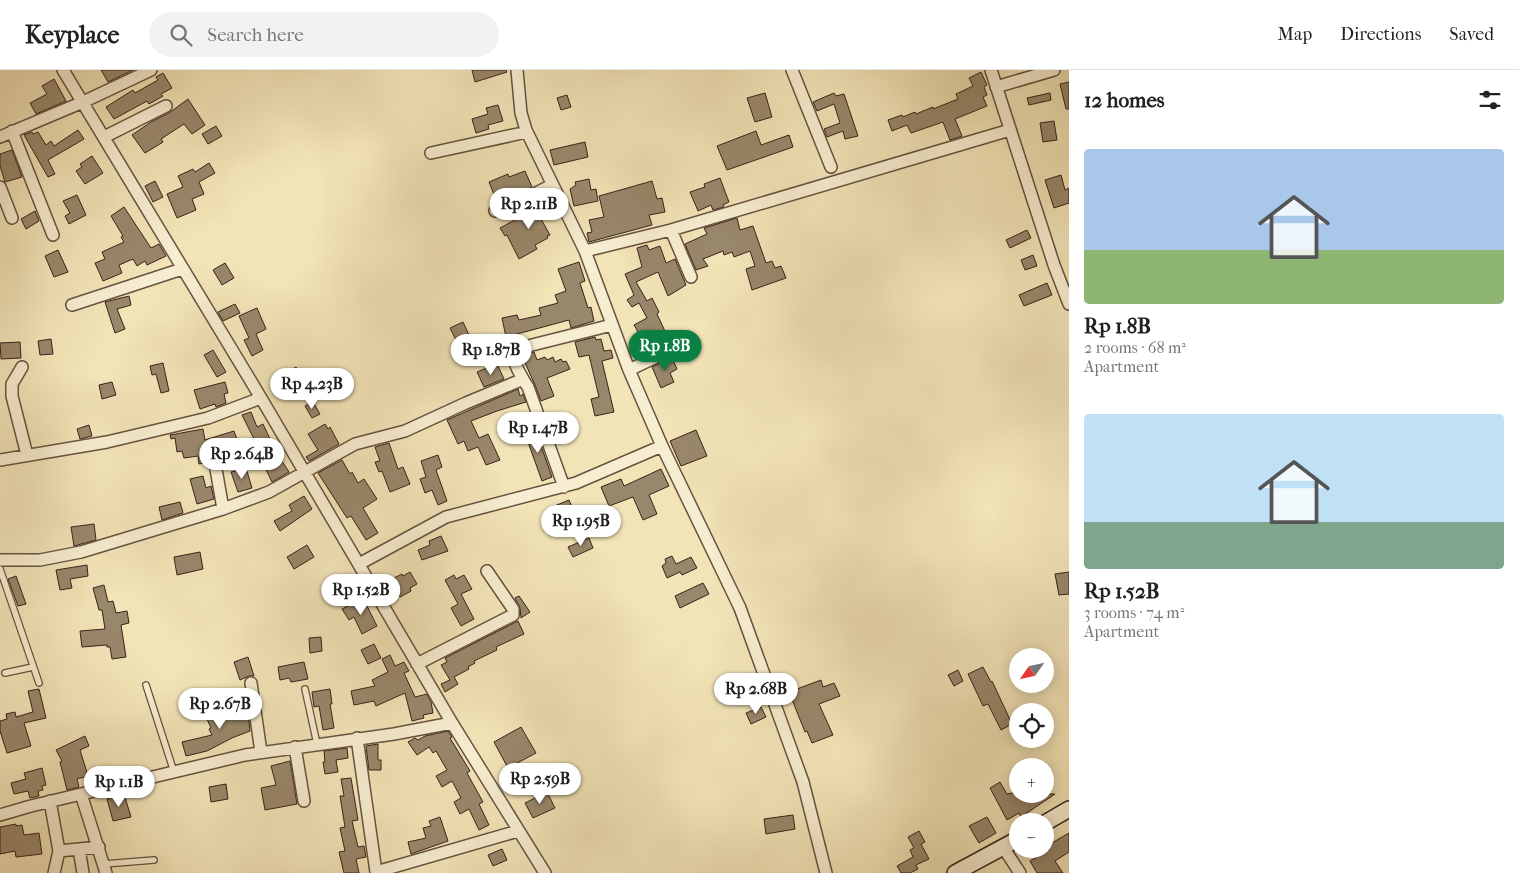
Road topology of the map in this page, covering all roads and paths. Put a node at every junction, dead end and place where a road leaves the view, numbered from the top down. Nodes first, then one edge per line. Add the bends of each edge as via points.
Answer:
1 (63, 70) edge
2 (151, 70) edge
3 (517, 70) edge
4 (792, 70) edge
5 (990, 70) edge
6 (1054, 70) edge
7 (996, 87) junction
8 (82, 102) junction
9 (166, 106) dead end
10 (1010, 130) junction
11 (12, 132) junction
12 (527, 132) junction
13 (0, 137) edge
14 (104, 137) junction
15 (431, 153) dead end
16 (831, 167) dead end
17 (552, 185) junction
18 (0, 187) edge
19 (495, 211) dead end
20 (12, 218) dead end
21 (672, 230) junction
22 (53, 235) dead end
23 (585, 251) junction
24 (182, 269) junction
25 (691, 277) dead end
26 (1069, 304) edge
27 (72, 305) dead end
28 (612, 324) junction
29 (677, 347) dead end
30 (22, 367) dead end
31 (629, 370) junction
32 (524, 381) junction
33 (261, 398) junction
34 (662, 446) junction
35 (27, 455) junction
36 (0, 460) edge
37 (216, 469) dead end
38 (305, 473) junction
39 (564, 487) junction
40 (224, 509) junction
41 (0, 560) edge
42 (359, 564) junction
43 (0, 569) edge
44 (487, 571) dead end
45 (417, 664) junction
46 (33, 667) junction
47 (5, 673) dead end
48 (38, 683) dead end
49 (250, 683) dead end
50 (146, 685) dead end
51 (305, 688) dead end
52 (452, 723) junction
53 (357, 738) junction
54 (317, 744) junction
55 (296, 747) junction
56 (261, 752) junction
57 (174, 772) junction
58 (81, 794) junction
59 (50, 801) junction
60 (304, 801) dead end
61 (1069, 809) edge
62 (0, 815) edge
63 (1054, 818) edge
64 (518, 831) junction
65 (1009, 845) edge
66 (99, 847) junction
67 (1004, 848) junction
68 (78, 849) junction
69 (59, 851) junction
70 (154, 860) dead end
71 (105, 868) edge
72 (376, 872) edge
73 (54, 873) edge
74 (83, 873) edge
75 (545, 873) edge
76 (826, 873) edge
77 (955, 873) edge
78 (1020, 873) edge

1 - 8 street
2 - 8 street
3 - 12 street via 520,113
4 - 16 street
5 - 7 street
6 - 7 street
7 - 10 street
8 - 11 street
8 - 14 street
9 - 14 street
10 - 21 street
10 - 26 street
11 - 13 street
11 - 22 street
12 - 15 street
12 - 17 street
14 - 24 street
17 - 19 street
17 - 23 street
18 - 20 street
21 - 23 street
21 - 25 street
23 - 28 street
24 - 27 street
24 - 33 street
28 - 31 street
28 - 32 street via 516,349 513,359
29 - 31 street
30 - 35 street via 12,384 12,396
31 - 34 street
32 - 38 street via 517,380 405,431 355,444
32 - 39 street
33 - 35 street via 208,418 107,442
33 - 38 street
34 - 39 street
34 - 76 street via 740,608 803,782
35 - 36 street
37 - 40 street
38 - 40 street via 269,492
38 - 42 street
39 - 42 street via 446,517
40 - 41 street via 81,552 40,560
42 - 45 street
43 - 46 lane
44 - 45 street via 513,609 513,615
45 - 52 street
46 - 47 lane
46 - 48 lane
49 - 56 street
50 - 57 lane
51 - 54 lane
52 - 53 street
52 - 64 street
53 - 54 street
53 - 72 street
54 - 55 street
55 - 56 street
55 - 60 street
56 - 57 street
57 - 58 street
58 - 59 street
58 - 66 street
59 - 62 street
59 - 69 street
61 - 63 main road
64 - 72 street
64 - 75 street
65 - 67 main road
66 - 68 street
66 - 71 street
67 - 77 main road
67 - 78 street
68 - 69 street
68 - 74 street
69 - 73 street
70 - 71 lane

